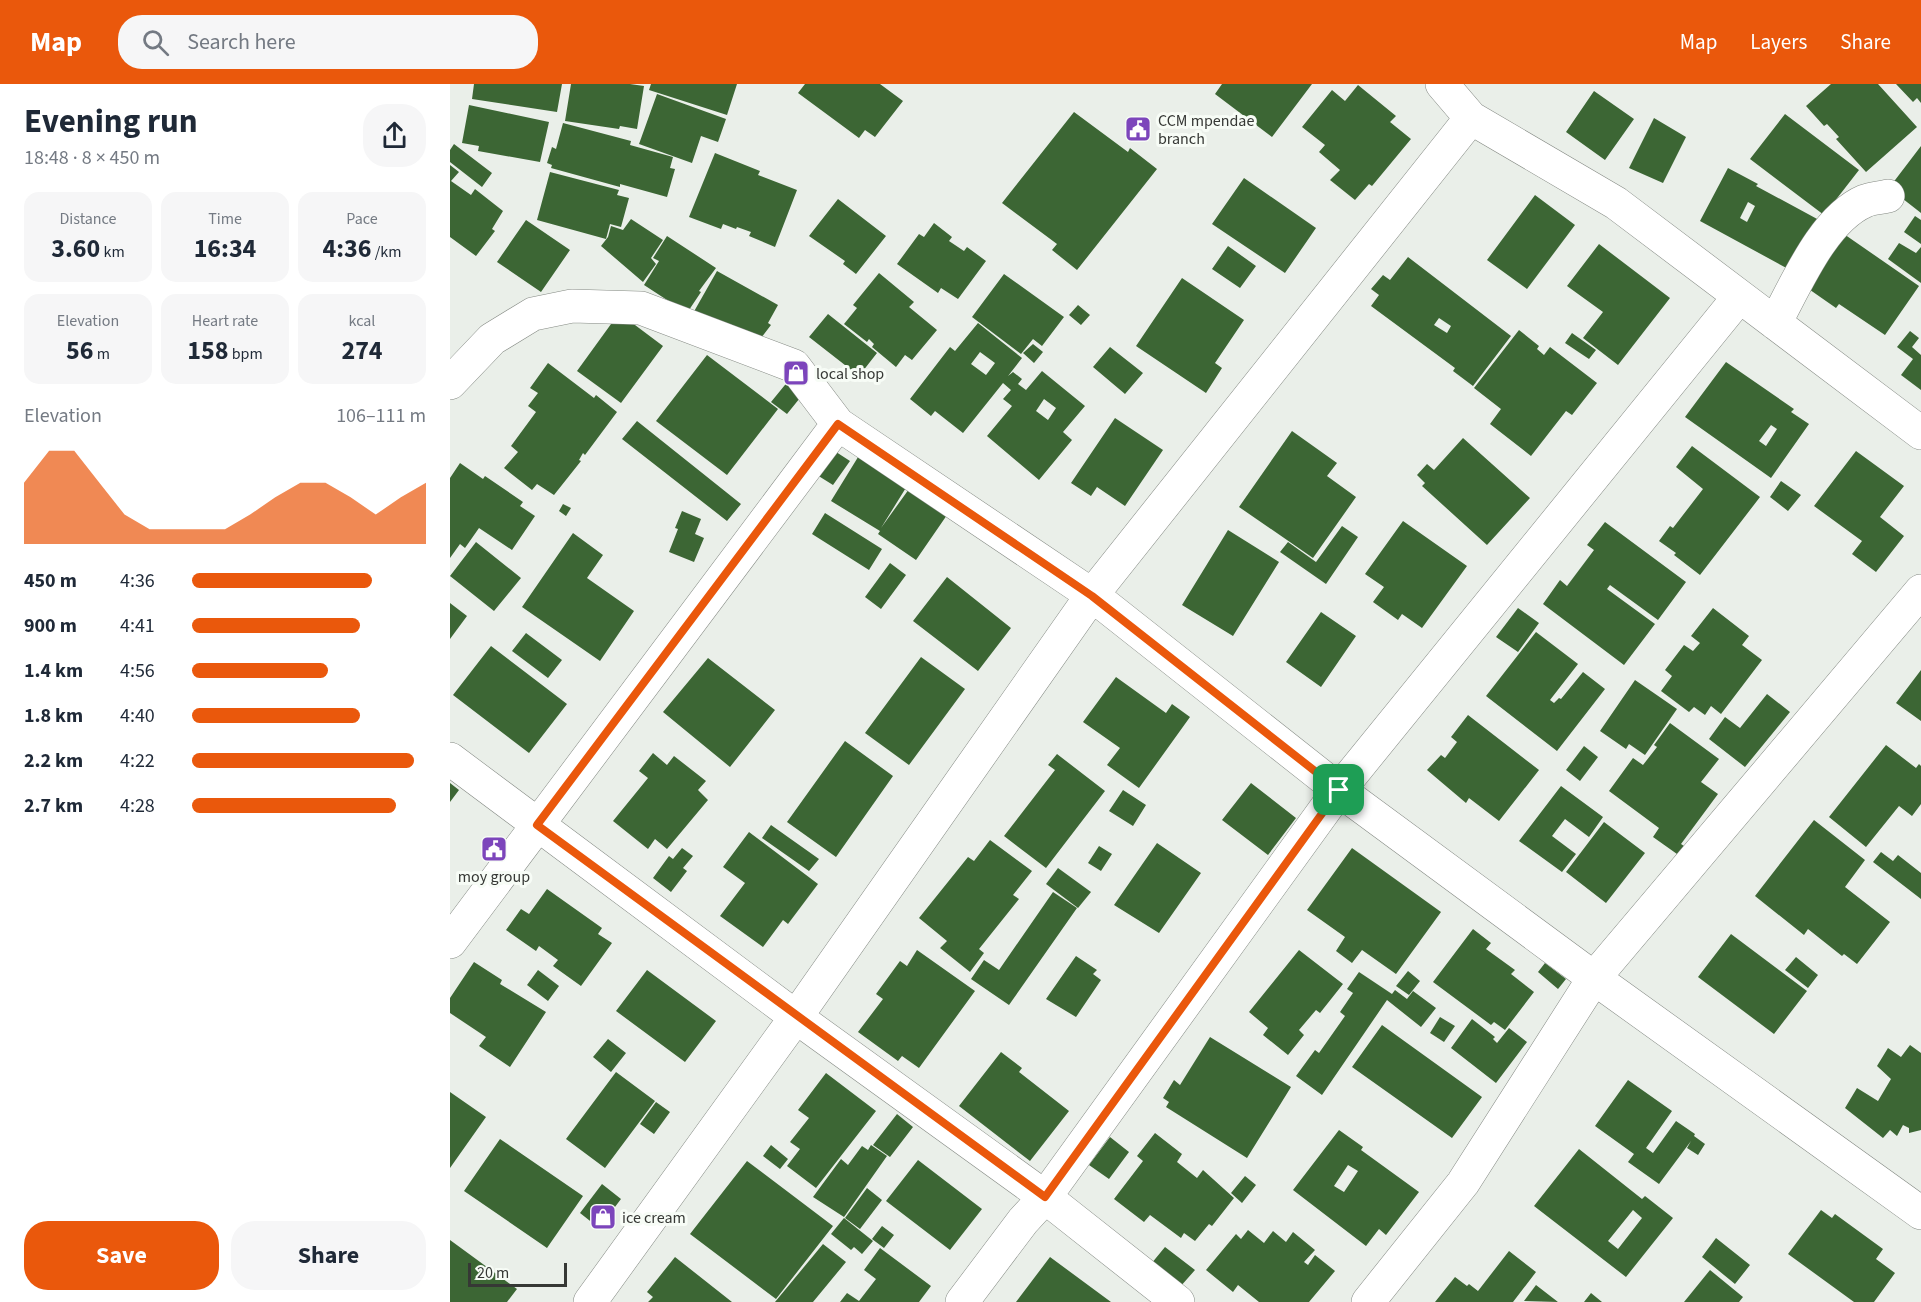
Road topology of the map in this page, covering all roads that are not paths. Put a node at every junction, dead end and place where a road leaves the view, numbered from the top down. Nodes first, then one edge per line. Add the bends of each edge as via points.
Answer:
1 (1442, 84) edge
2 (1471, 118) junction
3 (1888, 196) dead end
4 (1739, 297) junction
5 (1775, 323) junction
6 (450, 383) edge
7 (838, 424) junction
8 (1921, 433) edge
9 (1921, 591) edge
10 (1092, 596) junction
11 (450, 759) edge
12 (1339, 790) junction
13 (537, 825) junction
14 (450, 942) edge
15 (1594, 978) junction
16 (796, 1017) junction
17 (1045, 1197) junction
18 (1921, 1213) edge
19 (590, 1302) edge
20 (962, 1302) edge
21 (1178, 1302) edge
22 (1368, 1302) edge

1 - 2 street
2 - 4 street via 1616,203
2 - 10 street
3 - 5 street via 1852,208 1837,223 1803,270
4 - 5 street
4 - 12 street
5 - 8 street
6 - 7 street via 492,339 533,314 572,306 641,308 794,366
7 - 10 street
7 - 13 street
9 - 15 street
10 - 12 street
10 - 16 street
11 - 13 street
12 - 15 street
12 - 17 street
13 - 14 street
13 - 16 street
15 - 18 street
15 - 22 street via 1463,1183
16 - 17 street
16 - 19 street
17 - 20 street
17 - 21 street

